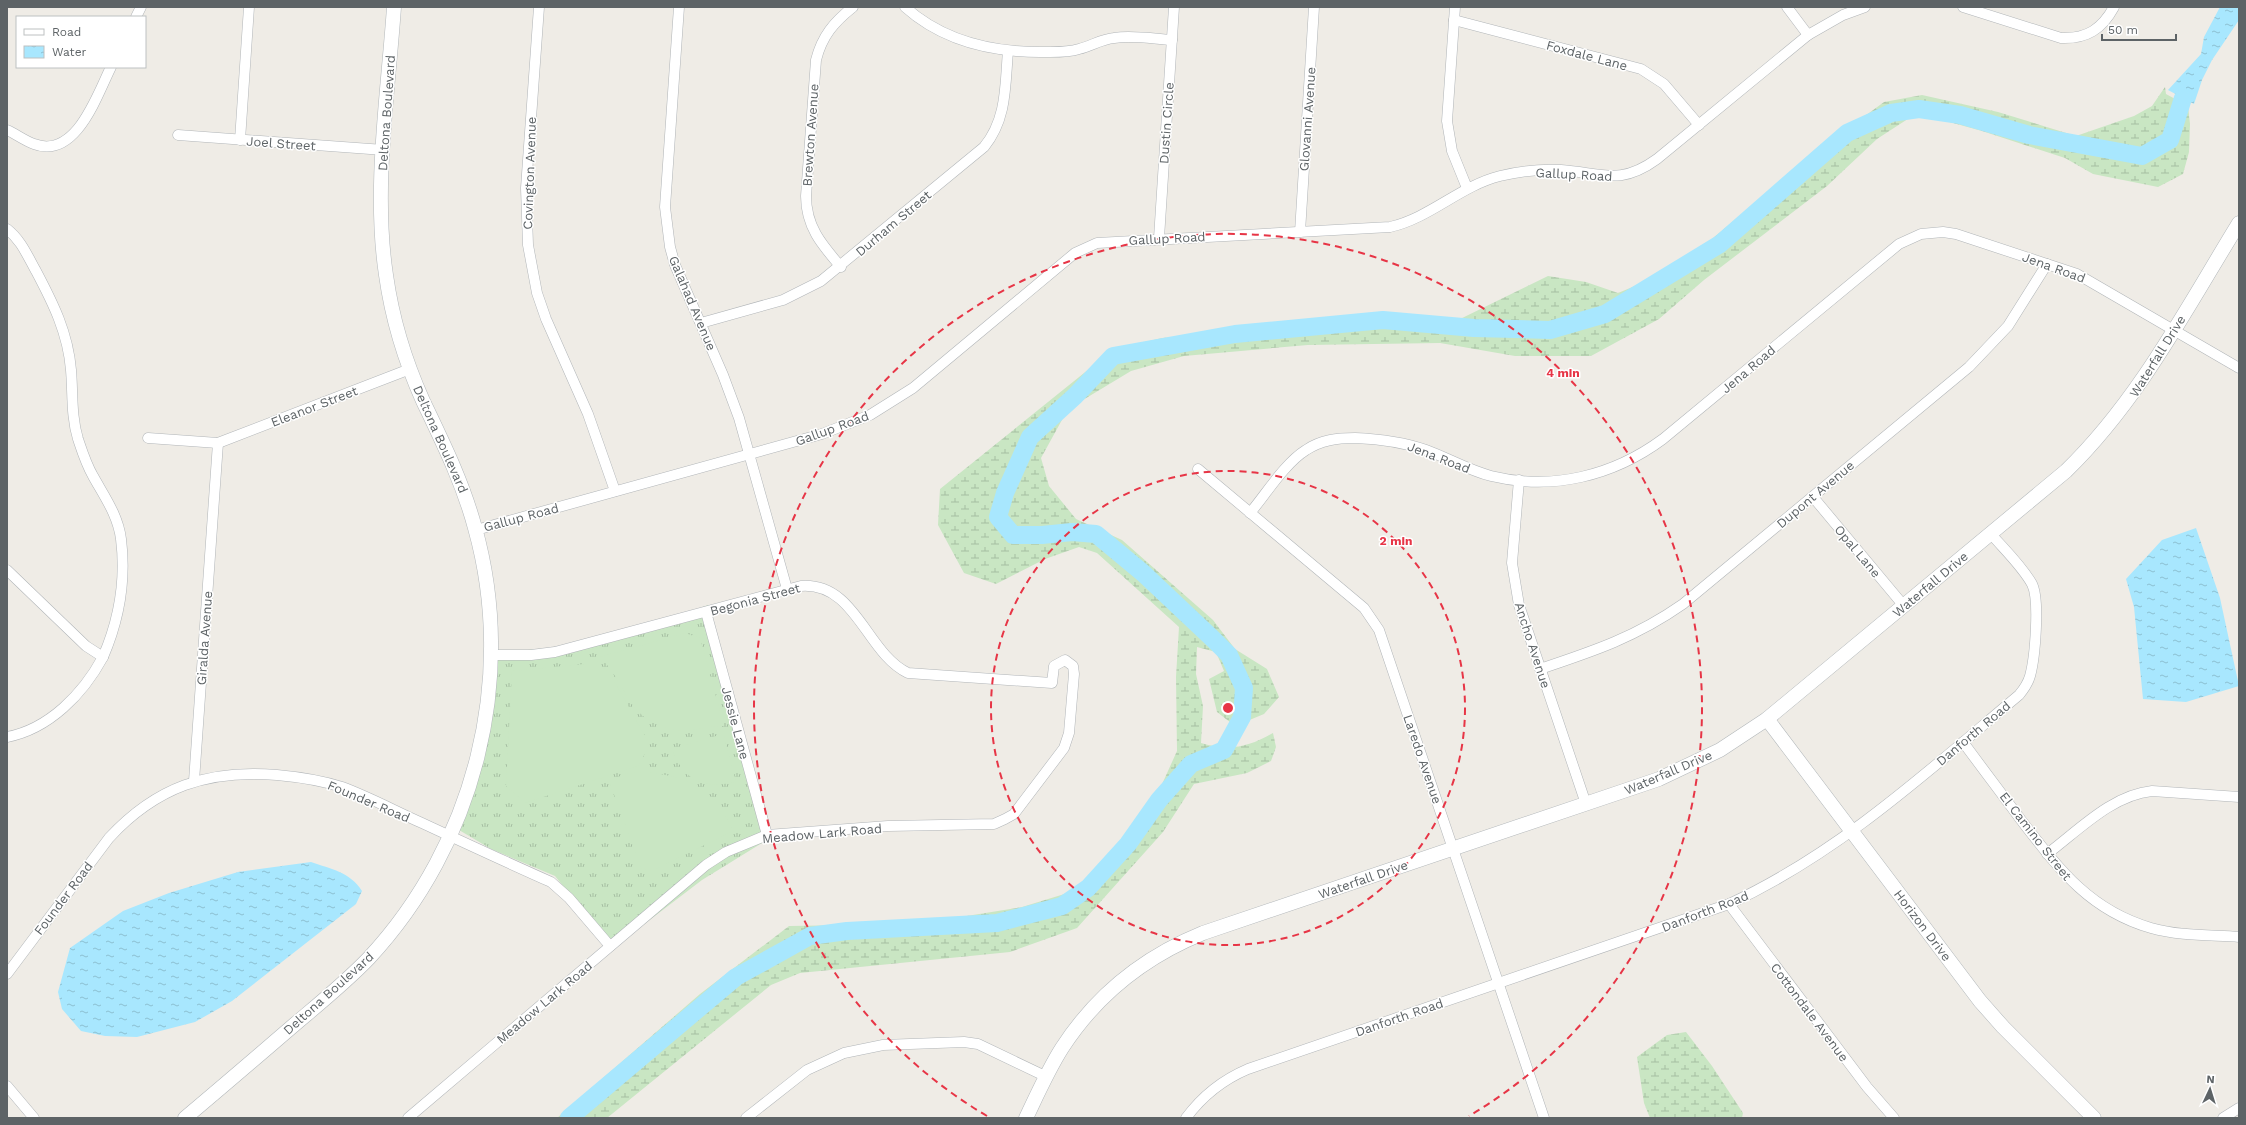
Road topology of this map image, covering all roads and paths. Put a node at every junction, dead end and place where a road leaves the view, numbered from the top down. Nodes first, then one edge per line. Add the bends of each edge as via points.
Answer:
1 (249, 7) edge
2 (394, 7) edge
3 (539, 7) edge
4 (679, 7) edge
5 (853, 7) edge
6 (905, 7) edge
7 (1174, 7) edge
8 (1314, 7) edge
9 (1454, 7) edge
10 (1787, 7) edge
11 (1865, 7) edge
12 (1963, 7) edge
13 (2114, 7) edge
14 (1454, 20) junction
15 (1808, 35) junction
16 (1172, 40) junction
17 (1008, 51) junction
18 (110, 68) edge
19 (1699, 125) junction
20 (7, 130) edge
21 (178, 135) dead end
22 (240, 140) junction
23 (384, 150) junction
24 (1467, 188) junction
25 (2239, 223) edge
26 (7, 229) edge
27 (1300, 232) junction
28 (1159, 238) junction
29 (2048, 264) junction
30 (841, 267) junction
31 (700, 323) junction
32 (2173, 330) junction
33 (2239, 368) edge
34 (410, 369) junction
35 (148, 438) dead end
36 (218, 443) junction
37 (750, 454) junction
38 (1198, 469) dead end
39 (1519, 480) junction
40 (615, 491) junction
41 (1813, 496) junction
42 (1250, 513) junction
43 (476, 530) junction
44 (1991, 534) junction
45 (7, 570) edge
46 (787, 590) junction
47 (1904, 606) junction
48 (706, 612) junction
49 (491, 655) junction
50 (103, 657) junction
51 (1065, 660) joint
52 (1540, 669) junction
53 (1768, 719) junction
54 (7, 738) edge
55 (1963, 742) junction
56 (194, 781) junction
57 (2239, 797) edge
58 (1586, 804) junction
59 (1852, 831) junction
60 (767, 835) junction
61 (451, 836) junction
62 (1453, 849) junction
63 (2047, 854) junction
64 (1729, 904) junction
65 (2239, 937) edge
66 (610, 946) junction
67 (7, 974) edge
68 (1499, 984) junction
69 (1047, 1077) junction
70 (7, 1086) edge
71 (2239, 1108) edge
72 (1890, 1117) edge
73 (34, 1118) edge
74 (185, 1118) edge
75 (408, 1118) edge
76 (746, 1118) edge
77 (1026, 1118) edge
78 (1186, 1118) edge
79 (1544, 1118) edge
80 (2094, 1118) edge
81 (2223, 1118) edge

1 - 22 street
2 - 23 street, Deltona Boulevard
3 - 40 street, Covington Avenue via 526,188 528,245 537,293 546,319 588,414
4 - 31 street, Galahad Avenue via 665,207 666,226 675,265
5 - 30 street, Brewton Avenue via 830,28 818,49 806,196 808,218 813,231
6 - 17 street via 945,34 984,47
7 - 16 street, Dustin Circle
8 - 27 street, Glovanni Avenue
9 - 14 street
10 - 15 street
11 - 15 street, Gallup Road via 1843,15
12 - 13 street via 2061,38 2072,38 2093,32 2101,26
14 - 19 street, Foxdale Lane via 1641,69 1664,84
14 - 24 street via 1448,136
15 - 19 street, Gallup Road
16 - 17 street via 1115,38 1063,52
16 - 28 street, Dustin Circle
17 - 30 street, Durham Street via 1003,111 984,147
18 - 20 street via 77,131 64,142 53,146 35,144
19 - 24 street, Gallup Road via 1657,160 1630,174 1612,177 1561,170 1521,172 1500,176
21 - 22 street, Joel Street
22 - 23 street, Joel Street
23 - 34 street, Deltona Boulevard via 381,209 386,275
24 - 27 street, Gallup Road via 1403,224
25 - 32 street, Waterfall Drive
26 - 50 street via 22,244 62,324 71,370 74,418 78,437 92,474 111,507 121,536 120,600 112,637
27 - 28 street, Gallup Road
28 - 37 street, Gallup Road via 1108,241 1085,248 893,402 859,420 822,434
29 - 32 street, Jena Road via 2097,284
29 - 39 street, Jena Road via 1956,234 1932,232 1908,238 1645,452 1606,471 1586,477 1564,480
29 - 41 street, Dupont Avenue via 2008,326 1969,367
30 - 31 street, Durham Street via 822,281 782,300
31 - 37 street, Galahad Avenue via 723,375
32 - 33 street, Jena Road
32 - 44 street, Waterfall Drive via 2130,399 2106,430 2066,471
34 - 36 street, Eleanor Street
34 - 43 street, Deltona Boulevard via 454,465
35 - 36 street, Eleanor Street
36 - 56 street, Giralda Avenue
37 - 40 street, Gallup Road
37 - 46 street, Galahad Avenue
38 - 42 street, Laredo Avenue
39 - 42 street, Jena Road via 1473,470 1409,444 1372,438 1338,438 1317,444 1300,454
39 - 52 street, Ancho Avenue via 1513,541 1514,584
40 - 43 street, Gallup Road
41 - 47 street, Opal Lane
41 - 52 street, Dupont Avenue via 1683,604 1661,619 1610,645
42 - 62 street, Laredo Avenue via 1364,608 1372,618 1379,630
43 - 49 street, Deltona Boulevard via 488,592
44 - 47 street, Waterfall Drive
44 - 55 street, Danforth Road via 2027,577 2036,594 2032,668 2026,686 2019,695
45 - 50 street via 86,646
46 - 48 street, Begonia Street
46 - 51 street, Begonia Street via 801,586 817,586 837,595 890,662 908,673 1052,683 1054,666
47 - 53 street, Waterfall Drive
48 - 49 street, Begonia Street via 555,652
48 - 60 street, Jessie Lane
49 - 61 street, Deltona Boulevard via 487,710 481,742 472,778
50 - 54 street via 74,698 44,723
51 - 60 street, Meadow Lark Road via 1072,666 1074,674 1069,733 1064,748 1014,814 1009,817 994,824 888,826
52 - 58 street, Ancho Avenue
53 - 58 street, Waterfall Drive via 1691,765
53 - 59 street, Horizon Drive
55 - 59 street, Danforth Road
55 - 63 street, El Camino Street
56 - 61 street, Founder Road via 239,773 323,781
56 - 67 street, Founder Road via 154,799 122,824
57 - 63 street via 2139,792 2116,802
58 - 62 street, Waterfall Drive
59 - 64 street, Danforth Road via 1797,869
59 - 80 street, Horizon Drive via 1980,1001
60 - 66 street, Meadow Lark Road via 726,852 706,865
61 - 66 street, Founder Road via 551,882 562,890
61 - 74 street, Deltona Boulevard via 409,909 368,959 345,982
62 - 68 street, Laredo Avenue
62 - 69 street, Waterfall Drive via 1203,933 1154,956 1115,985 1096,1004 1069,1038
63 - 65 street, El Camino Street via 2080,890 2097,903 2134,922 2174,933
64 - 68 street, Danforth Road
64 - 72 street, Cottondale Avenue
66 - 75 street, Meadow Lark Road
68 - 78 street, Danforth Road via 1248,1069 1215,1087
68 - 79 street, Laredo Avenue
69 - 76 street via 978,1044 964,1042 883,1045 844,1053 807,1070
69 - 77 street, Waterfall Drive
70 - 73 street
71 - 81 street

